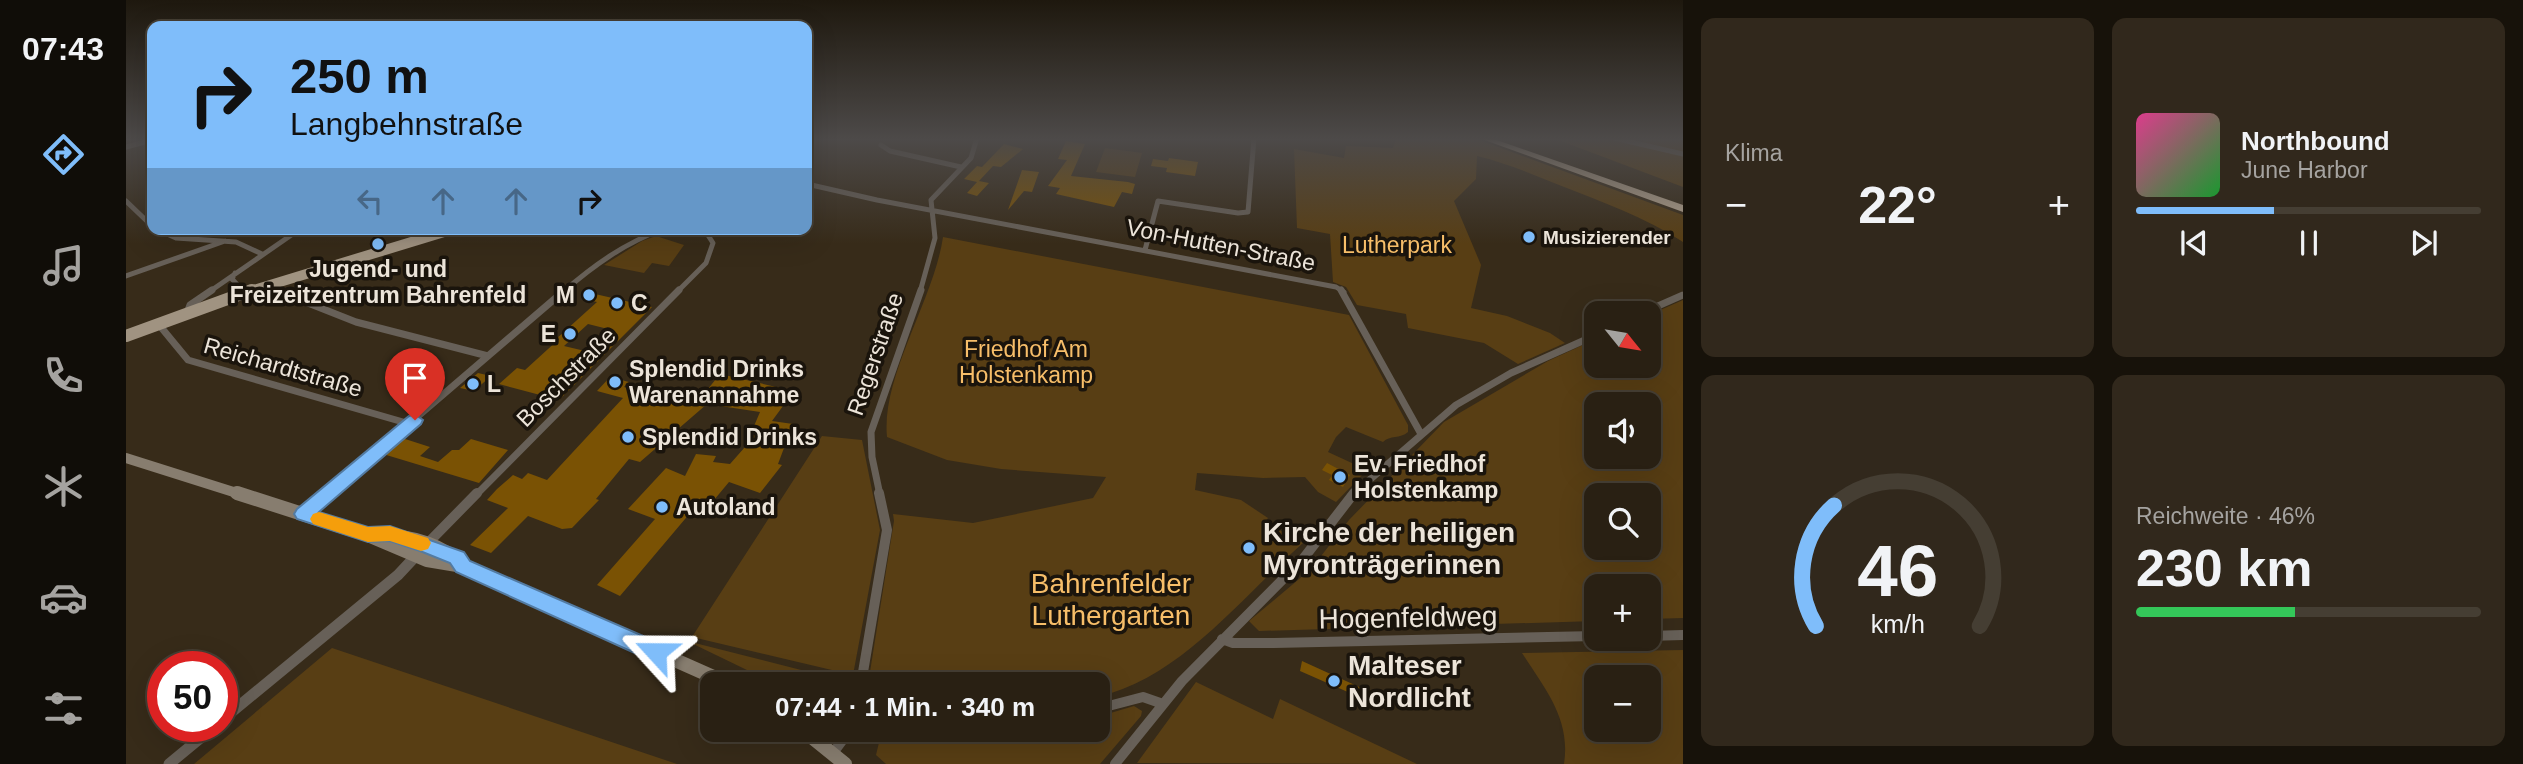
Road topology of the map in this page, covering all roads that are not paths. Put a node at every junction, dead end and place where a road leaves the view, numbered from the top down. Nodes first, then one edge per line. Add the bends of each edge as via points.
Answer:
1 (955, 174) edge
2 (1253, 174) edge
3 (1587, 174) edge
4 (1592, 174) edge
5 (812, 185) edge
6 (126, 201) edge
7 (1683, 207) edge
8 (931, 209) junction
9 (126, 211) edge
10 (135, 212) junction
11 (147, 222) edge
12 (169, 235) edge
13 (291, 235) edge
14 (435, 235) edge
15 (646, 235) edge
16 (708, 235) edge
17 (225, 240) junction
18 (1145, 250) junction
19 (262, 254) junction
20 (236, 272) junction
21 (314, 274) junction
22 (126, 276) edge
23 (273, 289) junction
24 (246, 292) junction
25 (1683, 295) edge
26 (233, 302) junction
27 (1661, 305) edge
28 (187, 313) junction
29 (202, 313) junction
30 (160, 326) junction
31 (138, 332) junction
32 (126, 336) edge
33 (1584, 341) edge
34 (488, 356) junction
35 (410, 424) junction
36 (1421, 435) junction
37 (126, 458) edge
38 (304, 514) junction
39 (422, 550) junction
40 (1683, 635) edge
41 (1584, 636) edge
42 (1661, 636) edge
43 (1222, 639) junction
44 (702, 672) edge
45 (863, 672) edge
46 (1163, 704) junction
47 (1110, 706) edge
48 (238, 707) edge
49 (196, 742) edge
50 (818, 742) edge
51 (839, 758) edge
52 (169, 764) edge
53 (1115, 764) edge

1 - 8 street via 932,197
2 - 18 street via 1248,212 1158,201
3 - 7 highway
4 - 7 highway
5 - 8 street, Von-Hutten-Straße
6 - 10 street
8 - 18 street, Von-Hutten-Straße
8 - 45 street, Regerstraße via 935,238 930,263 871,432 887,530
9 - 10 street
10 - 11 street
12 - 17 street
13 - 19 street
14 - 21 main road
15 - 34 street via 596,264
16 - 39 street, Boschstraße via 713,243 706,263
17 - 19 street
17 - 22 street
18 - 36 street, Von-Hutten-Straße via 1330,285 1344,292
19 - 20 street
20 - 24 street via 232,279
20 - 28 street via 190,305
21 - 23 main road
21 - 24 main road
23 - 26 main road
23 - 34 street via 356,322
24 - 26 street
24 - 28 main road
25 - 27 street
26 - 29 main road
28 - 29 street
28 - 31 main road
29 - 30 main road
30 - 31 main road
30 - 35 street, Reichardtstraße via 188,360
31 - 32 main road
33 - 36 street via 1493,383 1456,405
34 - 35 street
35 - 38 street
36 - 43 street via 1358,488 1303,559
37 - 38 main road
38 - 39 main road via 368,534 382,543
39 - 44 main road via 447,567 463,566
39 - 48 street
40 - 42 street
41 - 43 street, Hogenfeldweg via 1274,643
43 - 46 street
46 - 47 street via 1143,697
46 - 53 street
49 - 52 street
50 - 51 main road

